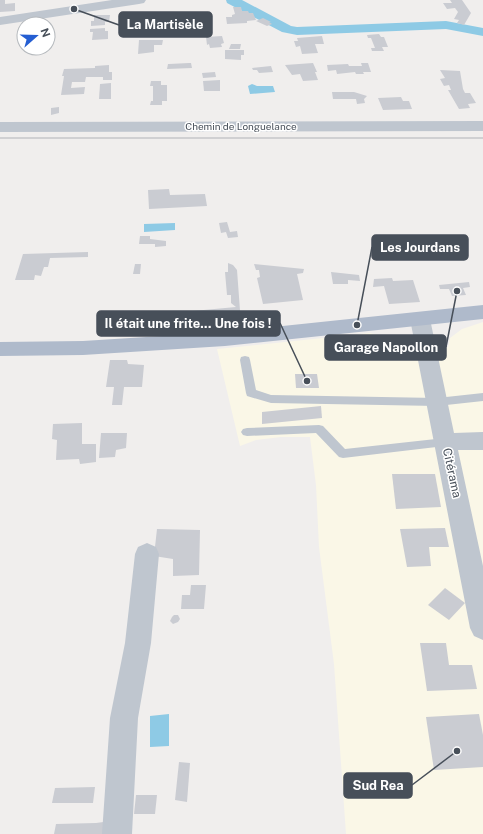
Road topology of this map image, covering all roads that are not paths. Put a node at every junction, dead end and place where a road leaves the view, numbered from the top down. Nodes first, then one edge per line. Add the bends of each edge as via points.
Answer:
1 (139, 0) edge
2 (0, 21) edge
3 (483, 126) edge
4 (0, 127) edge
5 (483, 312) edge
6 (420, 319) junction
7 (0, 349) edge
8 (245, 360) dead end
9 (483, 397) edge
10 (437, 402) junction
11 (247, 432) dead end
12 (483, 441) edge
13 (445, 442) junction
14 (147, 554) dead end
15 (483, 628) edge
16 (117, 834) edge

1 - 2 street via 17,12
3 - 4 street, Chemin de Longuelance
5 - 6 main road
6 - 7 main road via 225,339 83,348
6 - 10 street, Citérama
8 - 10 lane via 251,393 271,399
9 - 10 lane
10 - 13 street, Citérama
11 - 13 lane via 319,429 343,454
12 - 13 street
13 - 15 street, Citérama
14 - 16 street via 138,643 124,718

